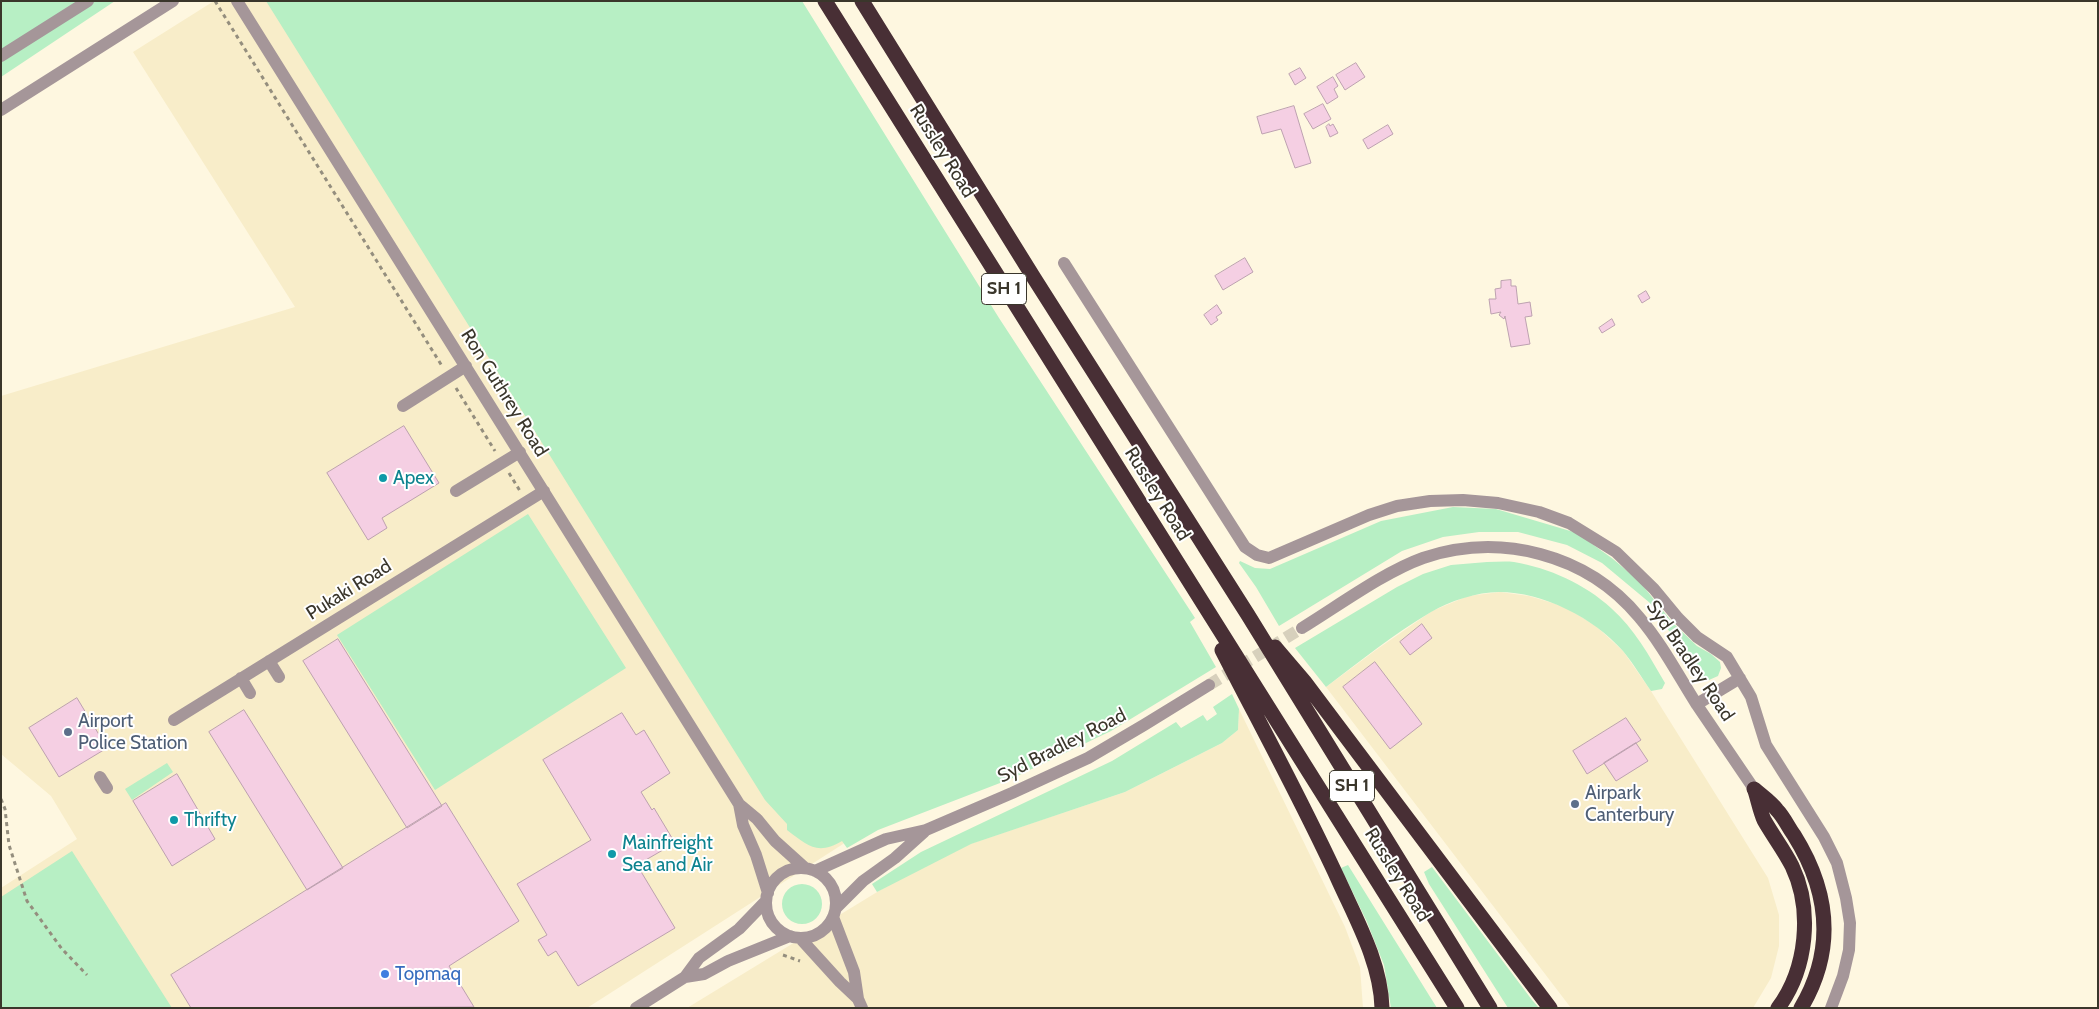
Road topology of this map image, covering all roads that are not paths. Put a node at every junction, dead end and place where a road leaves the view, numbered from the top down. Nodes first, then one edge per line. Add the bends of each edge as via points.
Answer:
1 (88, 1) edge
2 (173, 1) edge
3 (238, 1) edge
4 (825, 1) edge
5 (862, 1) edge
6 (1, 56) edge
7 (1, 110) edge
8 (1064, 263) dead end
9 (466, 366) junction
10 (403, 406) dead end
11 (520, 452) junction
12 (456, 491) dead end
13 (544, 491) junction
14 (1184, 575) junction
15 (1248, 616) junction
16 (1302, 628) tunnel mouth
17 (269, 661) junction
18 (279, 677) dead end
19 (241, 678) junction
20 (1740, 678) junction
21 (1209, 685) tunnel mouth
22 (250, 693) dead end
23 (1697, 704) junction
24 (174, 720) dead end
25 (1754, 790) junction
26 (740, 804) junction
27 (926, 830) junction
28 (810, 869) junction
29 (767, 897) junction
30 (835, 912) junction
31 (795, 937) junction
32 (685, 977) junction
33 (860, 1003) edge
34 (636, 1008) edge
35 (1382, 1008) edge
36 (1457, 1008) edge
37 (1490, 1008) edge
38 (1550, 1008) edge
39 (1778, 1008) edge
40 (1801, 1008) edge
41 (1831, 1008) edge

1 - 6 street
2 - 7 street
3 - 9 street, Ron Guthrey Road
4 - 14 highway, Russley Road / SH 1
5 - 15 highway, Russley Road / SH 1
8 - 20 street via 1245,547 1257,555 1269,558 1397,506 1463,500 1518,506 1569,523 1616,552 1654,588 1697,637 1726,657
9 - 10 street
9 - 11 street, Ron Guthrey Road
11 - 12 street
11 - 13 street, Ron Guthrey Road
13 - 17 street, Pukaki Road
13 - 26 street, Ron Guthrey Road
14 - 35 highway via 1344,892 1376,971
14 - 36 highway, Russley Road / SH 1
15 - 37 highway, Russley Road / SH 1
15 - 38 highway via 1304,681
16 - 23 street, Syd Bradley Road via 1400,569 1423,559 1474,548 1519,549 1572,565 1596,578 1625,601 1650,630
17 - 18 street
17 - 19 street, Pukaki Road
19 - 22 street
19 - 24 street, Pukaki Road
20 - 23 street
20 - 41 street via 1751,697 1766,745 1837,863 1850,923 1849,950
21 - 27 street, Syd Bradley Road via 1088,758
23 - 25 street, Syd Bradley Road
25 - 39 highway via 1764,818 1792,867 1803,904 1805,925 1798,968
25 - 40 highway via 1777,810 1800,846 1820,891 1824,914 1823,941 1816,976
26 - 28 street, Ron Guthrey Road via 775,841
26 - 29 street, Ron Guthrey Road via 743,825 756,855
27 - 28 street, Syd Bradley Road via 886,839
27 - 30 street, Syd Bradley Road via 863,881
28 - 29 street via 786,871 778,876
28 - 30 street via 824,876 832,885 836,895
29 - 31 street via 769,917 781,931
29 - 32 street via 740,929 699,958
30 - 31 street via 828,926 820,932 810,937
30 - 33 street
31 - 32 street via 728,961 704,974
31 - 33 street
32 - 34 street

